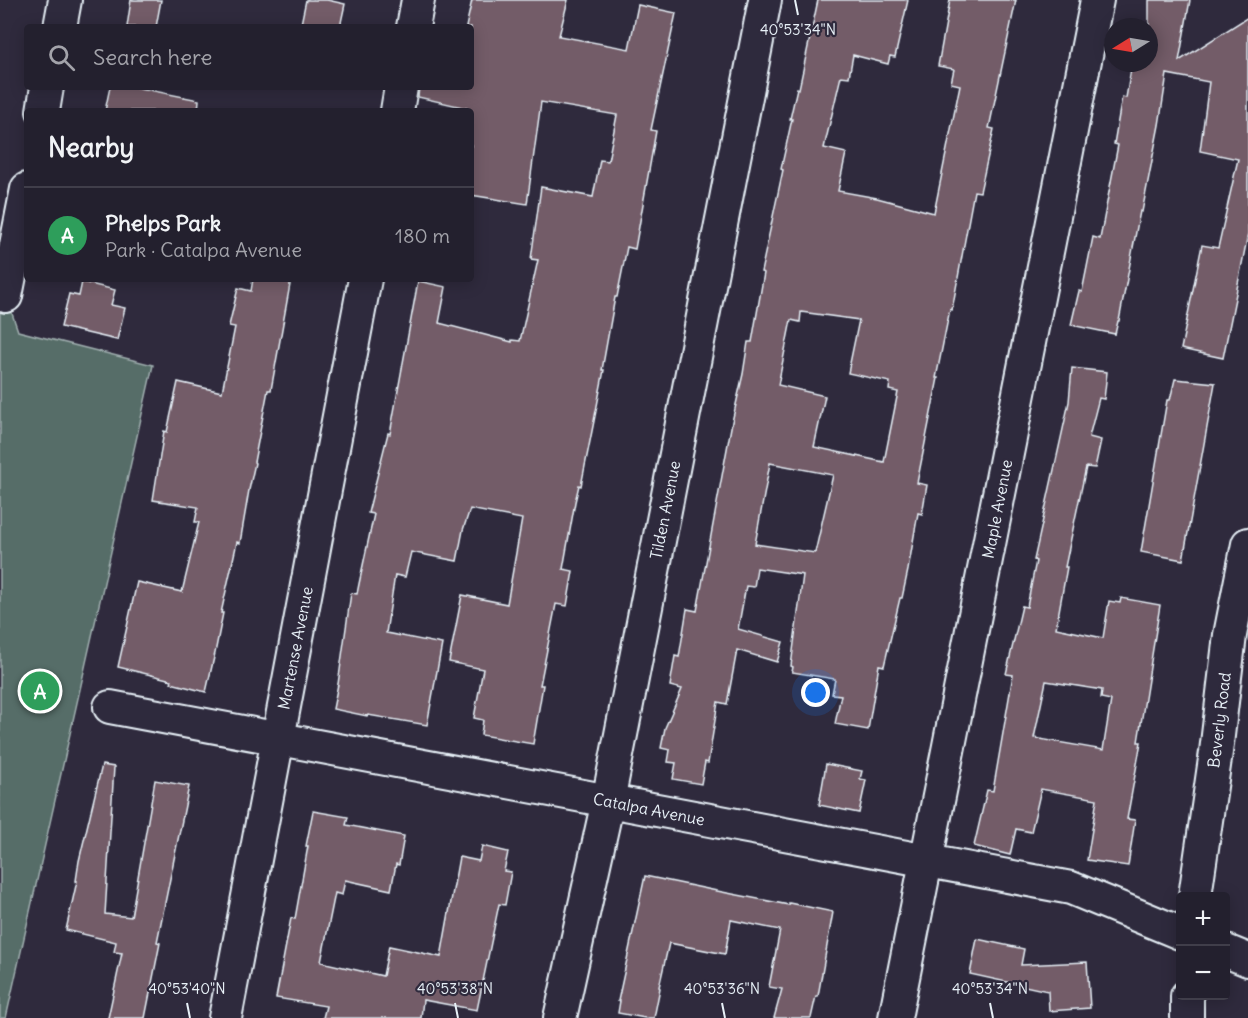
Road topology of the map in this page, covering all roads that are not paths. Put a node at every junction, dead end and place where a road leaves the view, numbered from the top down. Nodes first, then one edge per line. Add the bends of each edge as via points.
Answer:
1 (65, 0) edge
2 (418, 0) edge
3 (765, 0) edge
4 (1097, 0) edge
5 (61, 24) edge
6 (413, 24) edge
7 (47, 90) edge
8 (400, 90) edge
9 (44, 108) edge
10 (398, 108) edge
11 (24, 202) edge
12 (364, 282) edge
13 (3, 295) edge
14 (1248, 544) edge
15 (110, 707) dead end
16 (278, 739) junction
17 (608, 801) junction
18 (927, 861) junction
19 (1196, 892) edge
20 (1176, 931) edge
21 (1230, 953) edge
22 (1248, 960) edge
23 (1187, 1000) edge
24 (225, 1018) edge
25 (560, 1018) edge
26 (895, 1018) edge
27 (1187, 1018) edge

1 - 5 street
2 - 6 street
3 - 17 street, Tilden Avenue
4 - 18 street, Maple Avenue
7 - 9 street
8 - 10 street
11 - 13 street
12 - 16 street, Martense Avenue
14 - 19 street, Beverly Road via 1230,635
15 - 16 street, Catalpa Avenue
16 - 17 street, Catalpa Avenue
16 - 24 street, Martense Avenue
17 - 18 street, Catalpa Avenue
17 - 25 street, Tilden Avenue
18 - 20 street, Catalpa Avenue via 1071,888
18 - 26 street, Maple Avenue
21 - 22 street
23 - 27 street

